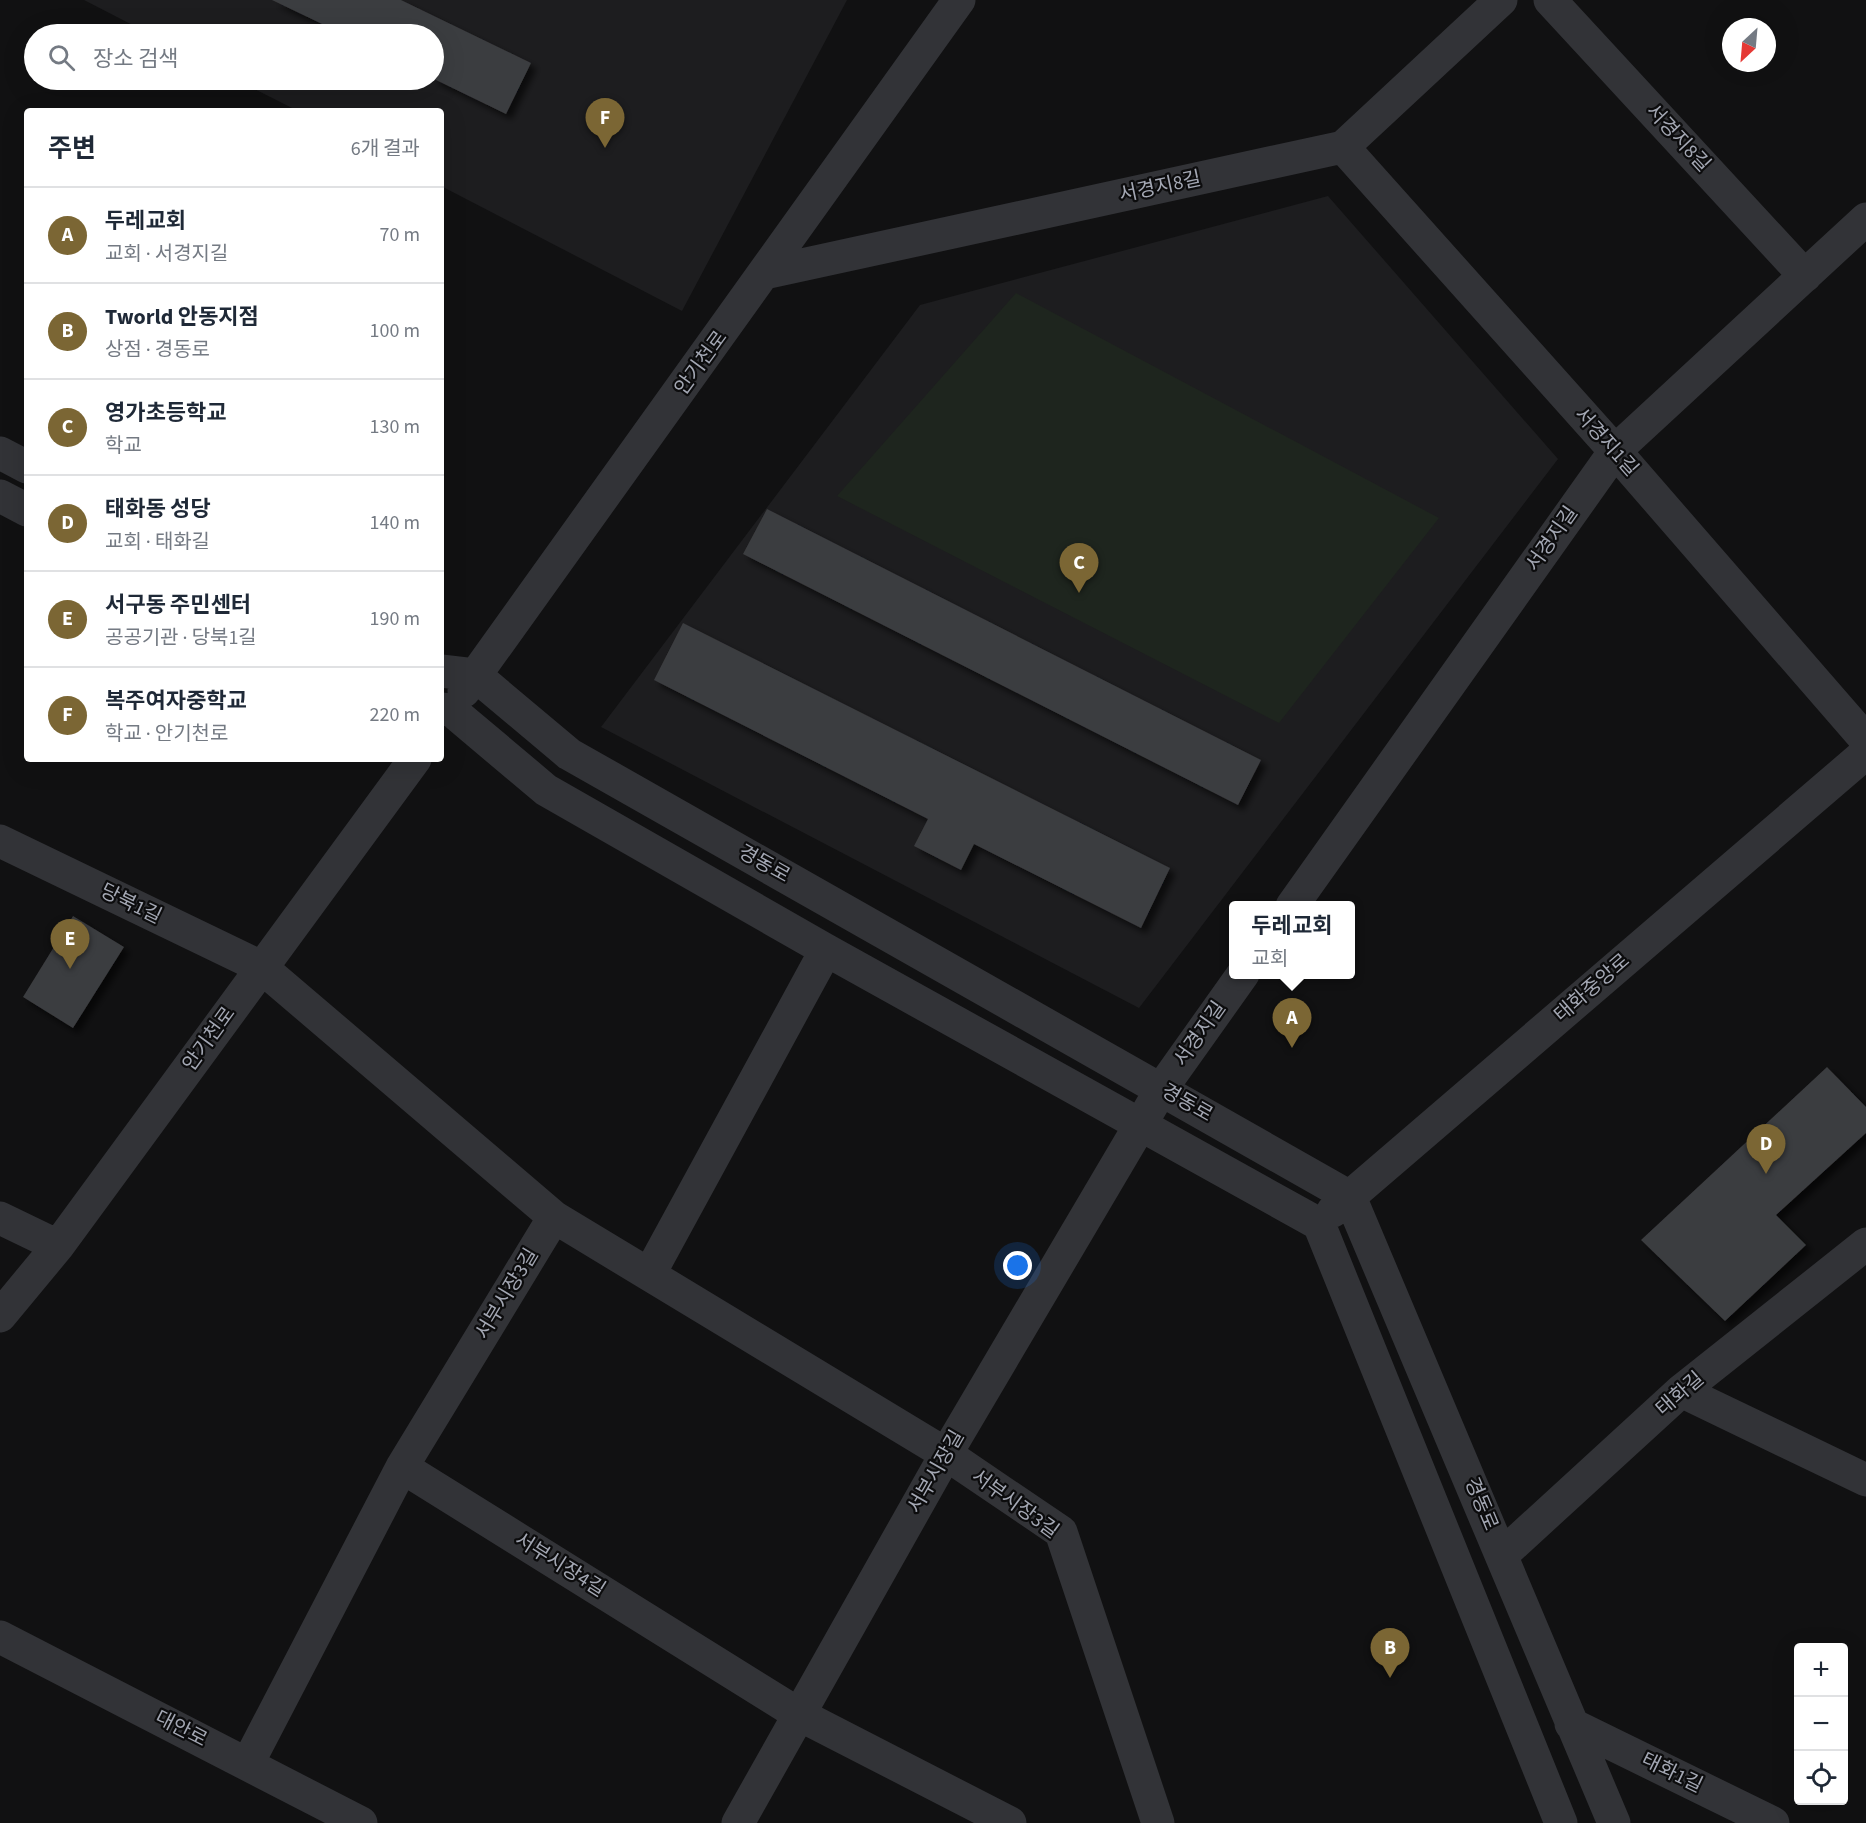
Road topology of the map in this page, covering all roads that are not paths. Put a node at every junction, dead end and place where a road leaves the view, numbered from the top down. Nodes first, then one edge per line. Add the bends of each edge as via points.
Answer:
1 (959, 0) edge
2 (1501, 0) edge
3 (1550, 0) edge
4 (1343, 147) junction
5 (1866, 219) edge
6 (765, 273) junction
7 (1805, 276) junction
8 (1615, 451) junction
9 (0, 453) edge
10 (24, 465) edge
11 (0, 496) edge
12 (24, 508) edge
13 (444, 671) edge
14 (475, 675) junction
15 (444, 714) edge
16 (1866, 740) edge
17 (1866, 753) edge
18 (413, 762) edge
19 (0, 841) edge
20 (1296, 901) edge
21 (826, 950) junction
22 (261, 967) junction
23 (1240, 979) edge
24 (1162, 1088) junction
25 (1141, 1125) junction
26 (1350, 1197) junction
27 (554, 1217) junction
28 (0, 1218) edge
29 (1319, 1224) junction
30 (1866, 1244) edge
31 (58, 1246) junction
32 (650, 1273) junction
33 (0, 1316) edge
34 (1681, 1391) junction
35 (946, 1454) junction
36 (402, 1467) junction
37 (1866, 1480) edge
38 (1503, 1554) junction
39 (1, 1639) edge
40 (800, 1715) junction
41 (1571, 1724) junction
42 (248, 1762) junction
43 (361, 1823) edge
44 (738, 1823) edge
45 (1010, 1823) edge
46 (1158, 1823) edge
47 (1561, 1823) edge
48 (1614, 1823) edge
49 (1773, 1823) edge

1 - 6 street, 안기천로
2 - 4 street
3 - 7 street, 서경지8길
4 - 6 street, 서경지8길
4 - 8 street, 서경지1길
5 - 7 street, 서경지길
6 - 14 street, 안기천로
7 - 8 street, 서경지길
8 - 16 street, 서경지1길
8 - 20 street, 서경지길
9 - 10 street
11 - 12 street
13 - 14 street
14 - 15 street, 안기천로
14 - 24 street, 경동로 via 569,754
15 - 21 street, 경동로 via 546,790
17 - 26 street, 태화중앙로
18 - 22 street, 안기천로
19 - 22 street, 당북1길
21 - 25 street, 경동로
21 - 32 street
22 - 27 street, 당북1길
22 - 31 street, 안기천로
23 - 24 street, 서경지길
24 - 25 street, 서경지길
24 - 26 street, 경동로
25 - 29 street, 경동로
25 - 35 street, 서부시장길
26 - 29 street, 태화중앙로
26 - 38 street, 경동로
27 - 32 street, 서부시장3길
27 - 36 street, 서부시장3길
28 - 31 street
29 - 47 street
30 - 34 street, 태화길
31 - 33 street, 안기천로
32 - 35 street, 서부시장3길
34 - 37 street
34 - 38 street, 태화길
35 - 40 street, 서부시장길
35 - 46 street, 서부시장3길 via 1061,1532
36 - 40 street, 서부시장4길
36 - 42 street
38 - 41 street, 경동로
39 - 42 street, 대안로
40 - 44 street, 서부시장길
40 - 45 street, 서부시장4길
41 - 48 street, 경동로
41 - 49 street, 태화1길
42 - 43 street, 대안로

